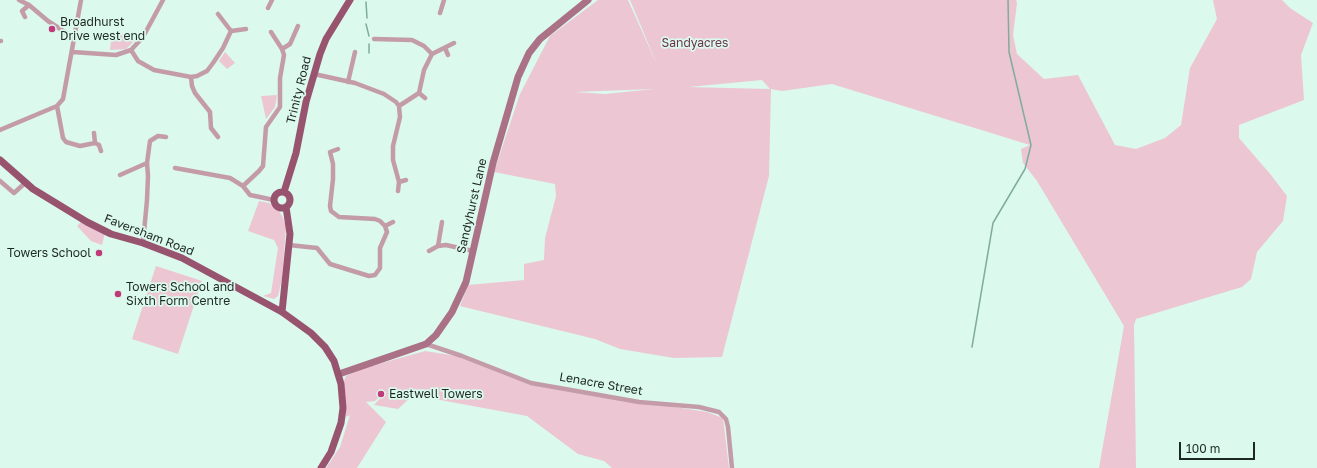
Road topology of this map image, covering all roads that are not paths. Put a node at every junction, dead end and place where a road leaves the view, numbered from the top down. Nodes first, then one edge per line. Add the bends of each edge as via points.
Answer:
1 (19, 0) edge
2 (81, 0) edge
3 (163, 0) edge
4 (272, 0) edge
5 (350, 0) edge
6 (444, 0) edge
7 (588, 0) edge
8 (29, 5) junction
9 (19, 6) dead end
10 (268, 8) dead end
11 (22, 11) junction
12 (440, 13) dead end
13 (218, 14) dead end
14 (25, 16) dead end
15 (298, 26) dead end
16 (246, 29) dead end
17 (231, 31) junction
18 (271, 32) dead end
19 (74, 38) junction
20 (374, 39) dead end
21 (454, 43) dead end
22 (445, 48) junction
23 (282, 49) junction
24 (131, 50) junction
25 (73, 52) junction
26 (354, 52) dead end
27 (432, 54) junction
28 (448, 55) dead end
29 (314, 74) junction
30 (191, 77) junction
31 (348, 82) junction
32 (419, 93) junction
33 (424, 98) dead end
34 (57, 106) junction
35 (399, 106) junction
36 (0, 130) edge
37 (94, 134) dead end
38 (218, 137) dead end
39 (166, 138) dead end
40 (95, 143) junction
41 (338, 149) dead end
42 (101, 151) dead end
43 (0, 160) edge
44 (147, 164) junction
45 (175, 168) dead end
46 (186, 171) junction
47 (120, 175) dead end
48 (184, 178) dead end
49 (406, 180) dead end
50 (0, 181) edge
51 (399, 182) junction
52 (24, 183) junction
53 (243, 186) junction
54 (398, 191) dead end
55 (284, 192) junction
56 (274, 200) junction
57 (286, 207) junction
58 (393, 222) dead end
59 (442, 222) dead end
60 (385, 226) junction
61 (143, 243) junction
62 (289, 245) junction
63 (438, 246) junction
64 (429, 251) dead end
65 (473, 251) junction
66 (282, 312) junction
67 (426, 344) junction
68 (339, 374) junction
69 (321, 468) edge
70 (732, 468) edge

1 - 8 street
2 - 19 street
3 - 24 street via 143,37
4 - 10 street
5 - 29 main road, Trinity Road via 326,39
6 - 12 street
7 - 65 street, Sandyhurst Lane via 548,32 527,57 518,77 493,162
8 - 11 street
8 - 19 street
9 - 11 street
11 - 14 street
13 - 17 street
15 - 23 street via 290,44
16 - 17 street
17 - 30 street via 207,71
18 - 23 street
19 - 25 street
20 - 27 street via 412,40
21 - 22 street
22 - 27 street
22 - 28 street
23 - 53 street via 284,62 280,78 280,107 266,127 263,166
24 - 25 street via 116,55
24 - 30 street via 138,61 154,70
25 - 34 street via 63,99
26 - 31 street
27 - 32 street via 424,70
29 - 31 street
29 - 55 main road, Trinity Road via 296,153
30 - 38 street via 195,93 210,112 208,130
31 - 35 street via 384,94
32 - 33 street
32 - 35 street
34 - 36 street
34 - 40 street via 66,142 80,146
35 - 51 street via 399,121 393,146 393,160
37 - 40 street
39 - 44 street via 158,136 150,141
40 - 42 street
41 - 60 street via 330,152 334,180 331,210 339,216 375,219
43 - 52 main road, Faversham Road
44 - 47 street
44 - 61 street
45 - 46 street
46 - 48 street
46 - 53 street via 230,178
49 - 51 street
50 - 52 street via 14,193
51 - 54 street
52 - 61 main road, Faversham Road via 88,223 111,234
53 - 56 street via 254,197
55 - 56 main road via 277,193
55 - 57 main road, Trinity Road via 289,194 291,199
56 - 57 main road via 278,207
57 - 62 main road, Trinity Road
58 - 60 street
59 - 63 street
60 - 62 street via 387,232 380,248 380,268 372,276 330,264 317,248
61 - 66 main road, Faversham Road via 182,258
62 - 66 main road, Trinity Road
63 - 64 street
63 - 65 street via 446,245
65 - 67 street, Sandyhurst Lane via 458,304 442,328
66 - 68 main road, Faversham Road via 325,347
67 - 68 street, Sandyhurst Lane
67 - 70 street, Lenacre Street via 531,382 640,402 699,407 719,412 726,419 728,427
68 - 69 main road, Faversham Road via 342,397 341,423 331,452

